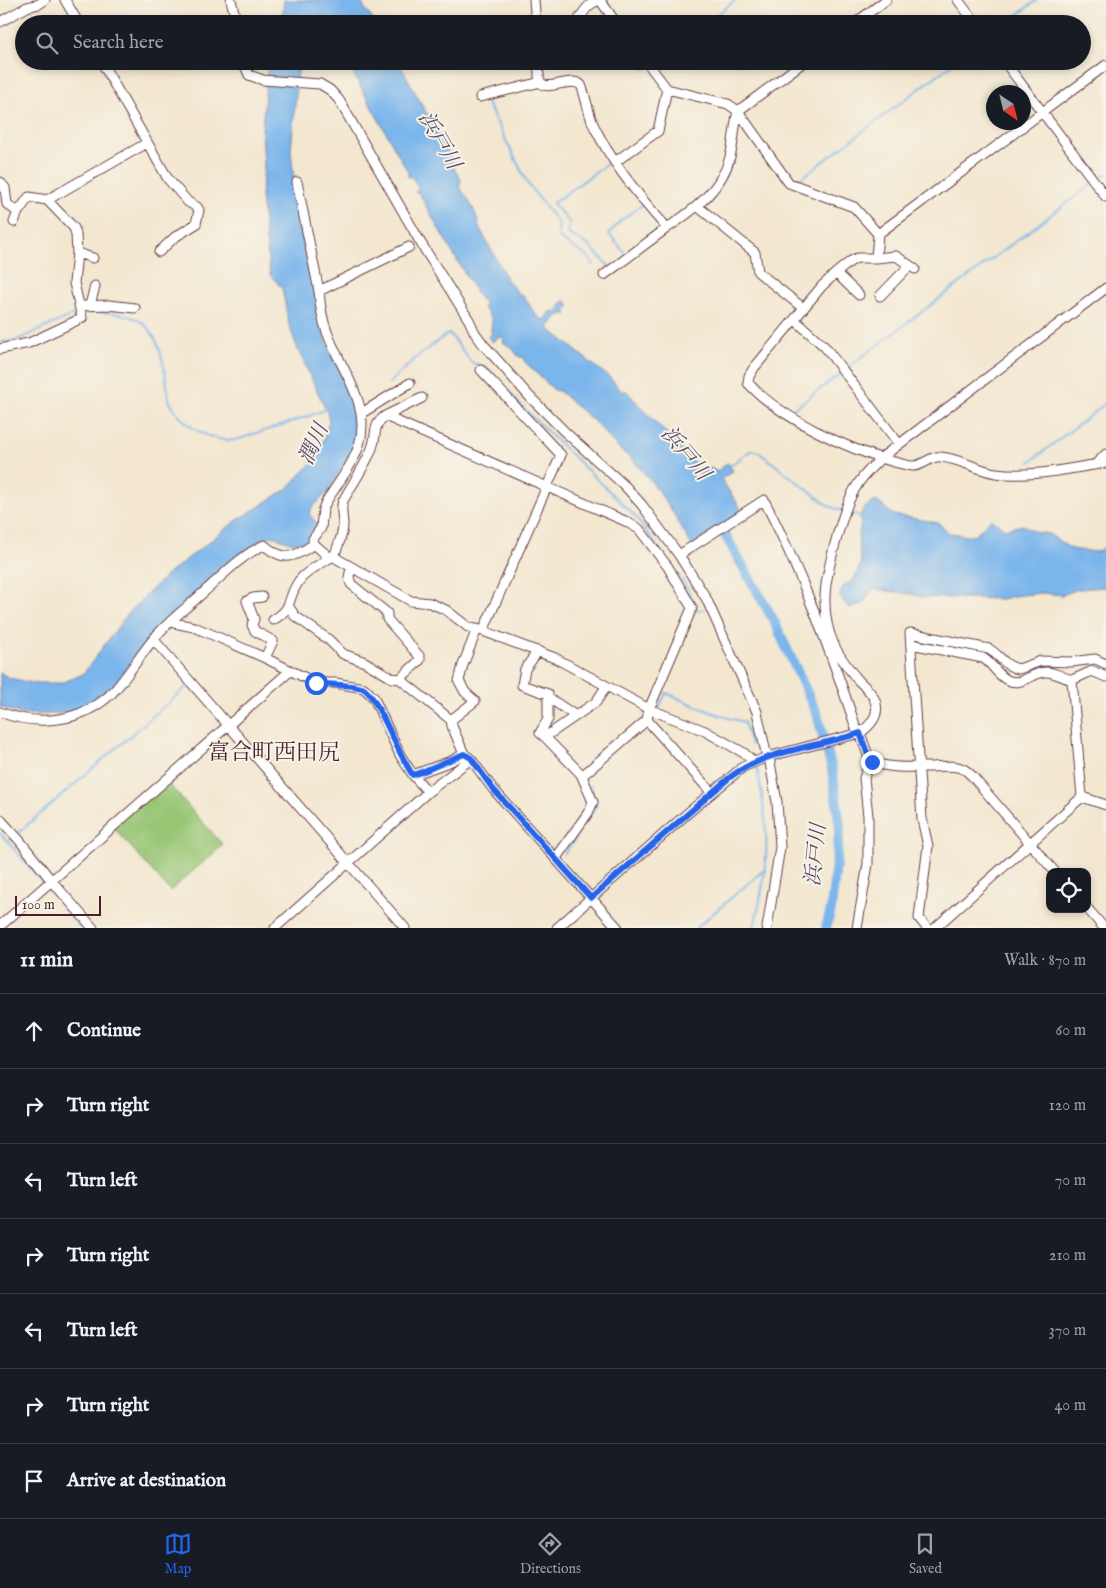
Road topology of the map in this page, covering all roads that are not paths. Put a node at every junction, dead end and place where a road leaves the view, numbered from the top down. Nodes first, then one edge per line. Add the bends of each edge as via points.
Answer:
1 (45, 0) edge
2 (65, 0) edge
3 (231, 0) edge
4 (534, 0) edge
5 (600, 0) edge
6 (886, 0) edge
7 (958, 0) edge
8 (74, 15) edge
9 (235, 15) edge
10 (535, 15) edge
11 (582, 15) edge
12 (611, 15) edge
13 (866, 15) edge
14 (969, 15) edge
15 (0, 22) edge
16 (1106, 64) edge
17 (106, 70) edge
18 (247, 70) edge
19 (539, 70) edge
20 (653, 70) edge
21 (793, 70) edge
22 (1011, 70) edge
23 (540, 82) junction
24 (667, 89) junction
25 (480, 97) dead end
26 (738, 112) junction
27 (1042, 112) junction
28 (147, 143) junction
29 (615, 162) junction
30 (0, 182) edge
31 (297, 182) dead end
32 (1106, 197) edge
33 (47, 200) junction
34 (697, 206) junction
35 (18, 212) junction
36 (14, 222) dead end
37 (667, 228) junction
38 (878, 234) junction
39 (409, 247) dead end
40 (159, 252) dead end
41 (77, 253) junction
42 (93, 258) dead end
43 (876, 258) junction
44 (836, 273) junction
45 (604, 275) dead end
46 (95, 286) dead end
47 (1106, 288) edge
48 (318, 291) junction
49 (858, 295) dead end
50 (880, 296) dead end
51 (135, 308) dead end
52 (803, 308) junction
53 (83, 309) junction
54 (795, 320) junction
55 (0, 349) edge
56 (481, 370) dead end
57 (410, 383) dead end
58 (422, 398) dead end
59 (362, 413) junction
60 (385, 416) junction
61 (899, 444) junction
62 (1106, 454) edge
63 (881, 458) junction
64 (1106, 464) edge
65 (1095, 465) junction
66 (547, 487) junction
67 (315, 545) junction
68 (680, 555) junction
69 (331, 557) junction
70 (351, 567) junction
71 (262, 597) dead end
72 (289, 607) junction
73 (273, 620) dead end
74 (171, 621) junction
75 (480, 630) junction
76 (154, 640) junction
77 (911, 644) junction
78 (538, 651) junction
79 (265, 658) junction
80 (1106, 664) edge
81 (290, 670) junction
82 (1106, 677) edge
83 (400, 678) junction
84 (1072, 680) junction
85 (606, 687) junction
86 (548, 699) junction
87 (648, 709) junction
88 (0, 712) edge
89 (576, 716) junction
90 (451, 720) junction
91 (647, 720) junction
92 (228, 726) junction
93 (856, 734) junction
94 (545, 737) junction
95 (467, 756) junction
96 (768, 757) junction
97 (754, 762) junction
98 (868, 766) junction
99 (920, 767) junction
100 (413, 775) junction
101 (582, 776) junction
102 (428, 792) junction
103 (712, 793) junction
104 (1082, 797) junction
105 (1106, 805) edge
106 (0, 819) edge
107 (1031, 844) junction
108 (556, 858) junction
109 (349, 864) junction
110 (1052, 868) edge
111 (50, 881) junction
112 (591, 898) junction
113 (1091, 913) edge
114 (0, 926) edge
115 (93, 928) edge
116 (275, 928) edge
117 (405, 928) edge
118 (557, 928) edge
119 (618, 928) edge
120 (767, 928) edge
121 (857, 928) edge
122 (927, 928) edge
123 (935, 928) edge
124 (1104, 928) edge

1 - 15 street
2 - 8 street
3 - 9 street
4 - 10 street
5 - 11 street via 594,0
5 - 12 street
6 - 13 street
7 - 14 street
16 - 27 street
17 - 28 street
18 - 68 street via 249,75 263,80 320,84 334,95 475,333 529,396 625,486
19 - 23 street
20 - 24 street
21 - 26 street
22 - 27 street
23 - 25 street
23 - 29 street via 549,86 573,81 581,85 594,128
24 - 26 street via 728,104
24 - 29 street via 658,131
26 - 34 street via 725,171
26 - 38 street via 789,183 854,207
27 - 32 street
27 - 38 street
28 - 33 street
28 - 40 street via 168,179 199,210 196,224
29 - 37 street via 648,208
30 - 35 street via 5,188 7,204
31 - 48 street
33 - 35 street via 31,196
33 - 41 street via 74,228
34 - 37 street
34 - 52 street via 753,251 758,272
35 - 36 street
37 - 45 street
38 - 43 street
39 - 48 street
41 - 42 street
41 - 53 street via 74,283
43 - 44 street via 857,258
43 - 50 street via 896,256 912,267
44 - 49 street
44 - 52 street
46 - 53 street
47 - 61 street
48 - 59 street via 327,333
51 - 53 street
52 - 54 street
53 - 55 street via 82,318 29,343
54 - 61 street via 825,347
54 - 63 street via 754,368 748,384 794,419 827,437
56 - 66 street via 561,455
57 - 59 street
58 - 60 street
59 - 67 street via 359,444 326,502 320,528 313,539
60 - 66 street
60 - 69 street via 375,426 372,448 341,506 343,525
61 - 63 street
62 - 65 street
63 - 65 street via 912,466 937,456 949,457 981,469 1013,474
63 - 93 street via 859,481 847,503 827,575 824,607 837,650 876,703 873,721
64 - 65 street
66 - 75 street
66 - 87 street via 639,529 668,567 692,608
67 - 69 street
67 - 74 street via 298,555 280,556 264,545 256,549
68 - 93 street via 764,500 817,616
68 - 96 street via 706,598 757,712
69 - 70 street
69 - 72 street via 300,580
70 - 75 street via 410,601 430,603 446,610 468,627
70 - 83 street via 351,584 387,613 387,619 420,657
71 - 79 street via 247,602 255,630 274,641
72 - 73 street
72 - 83 street via 295,616 343,654 392,678
74 - 76 street
74 - 79 street via 194,627
75 - 78 street
75 - 90 street via 459,681 475,701
76 - 88 street via 112,693 87,711 66,718 34,720
76 - 92 street
77 - 80 street via 910,633 989,649 1006,665 1019,670 1041,661 1095,660
77 - 84 street via 983,658 1013,682 1046,672
77 - 99 street
78 - 85 street via 580,670
78 - 86 street via 525,669 522,685 548,694
79 - 81 street
81 - 92 street
81 - 100 street via 316,683 364,688 374,698 400,755
82 - 84 street via 1092,671
83 - 90 street
84 - 104 street
85 - 87 street
85 - 89 street via 596,702
86 - 89 street
86 - 94 street via 548,718 540,733
87 - 91 street
87 - 97 street via 704,731
89 - 94 street
90 - 95 street
91 - 101 street
91 - 103 street
92 - 109 street
92 - 111 street
93 - 96 street
93 - 98 street
94 - 101 street
95 - 100 street
95 - 102 street
95 - 108 street
96 - 97 street
96 - 120 street via 777,802 780,847
97 - 103 street via 736,772
98 - 99 street
98 - 121 street via 864,778 868,864
99 - 107 street via 953,766 963,769
99 - 122 street via 922,819 928,846 919,918
100 - 102 street
101 - 108 street via 593,802
102 - 109 street
103 - 112 street
104 - 105 street
104 - 107 street
106 - 111 street
107 - 110 street
107 - 123 street
108 - 112 street
109 - 116 street
109 - 117 street
111 - 114 street
111 - 115 street
112 - 118 street
112 - 119 street
113 - 124 street

